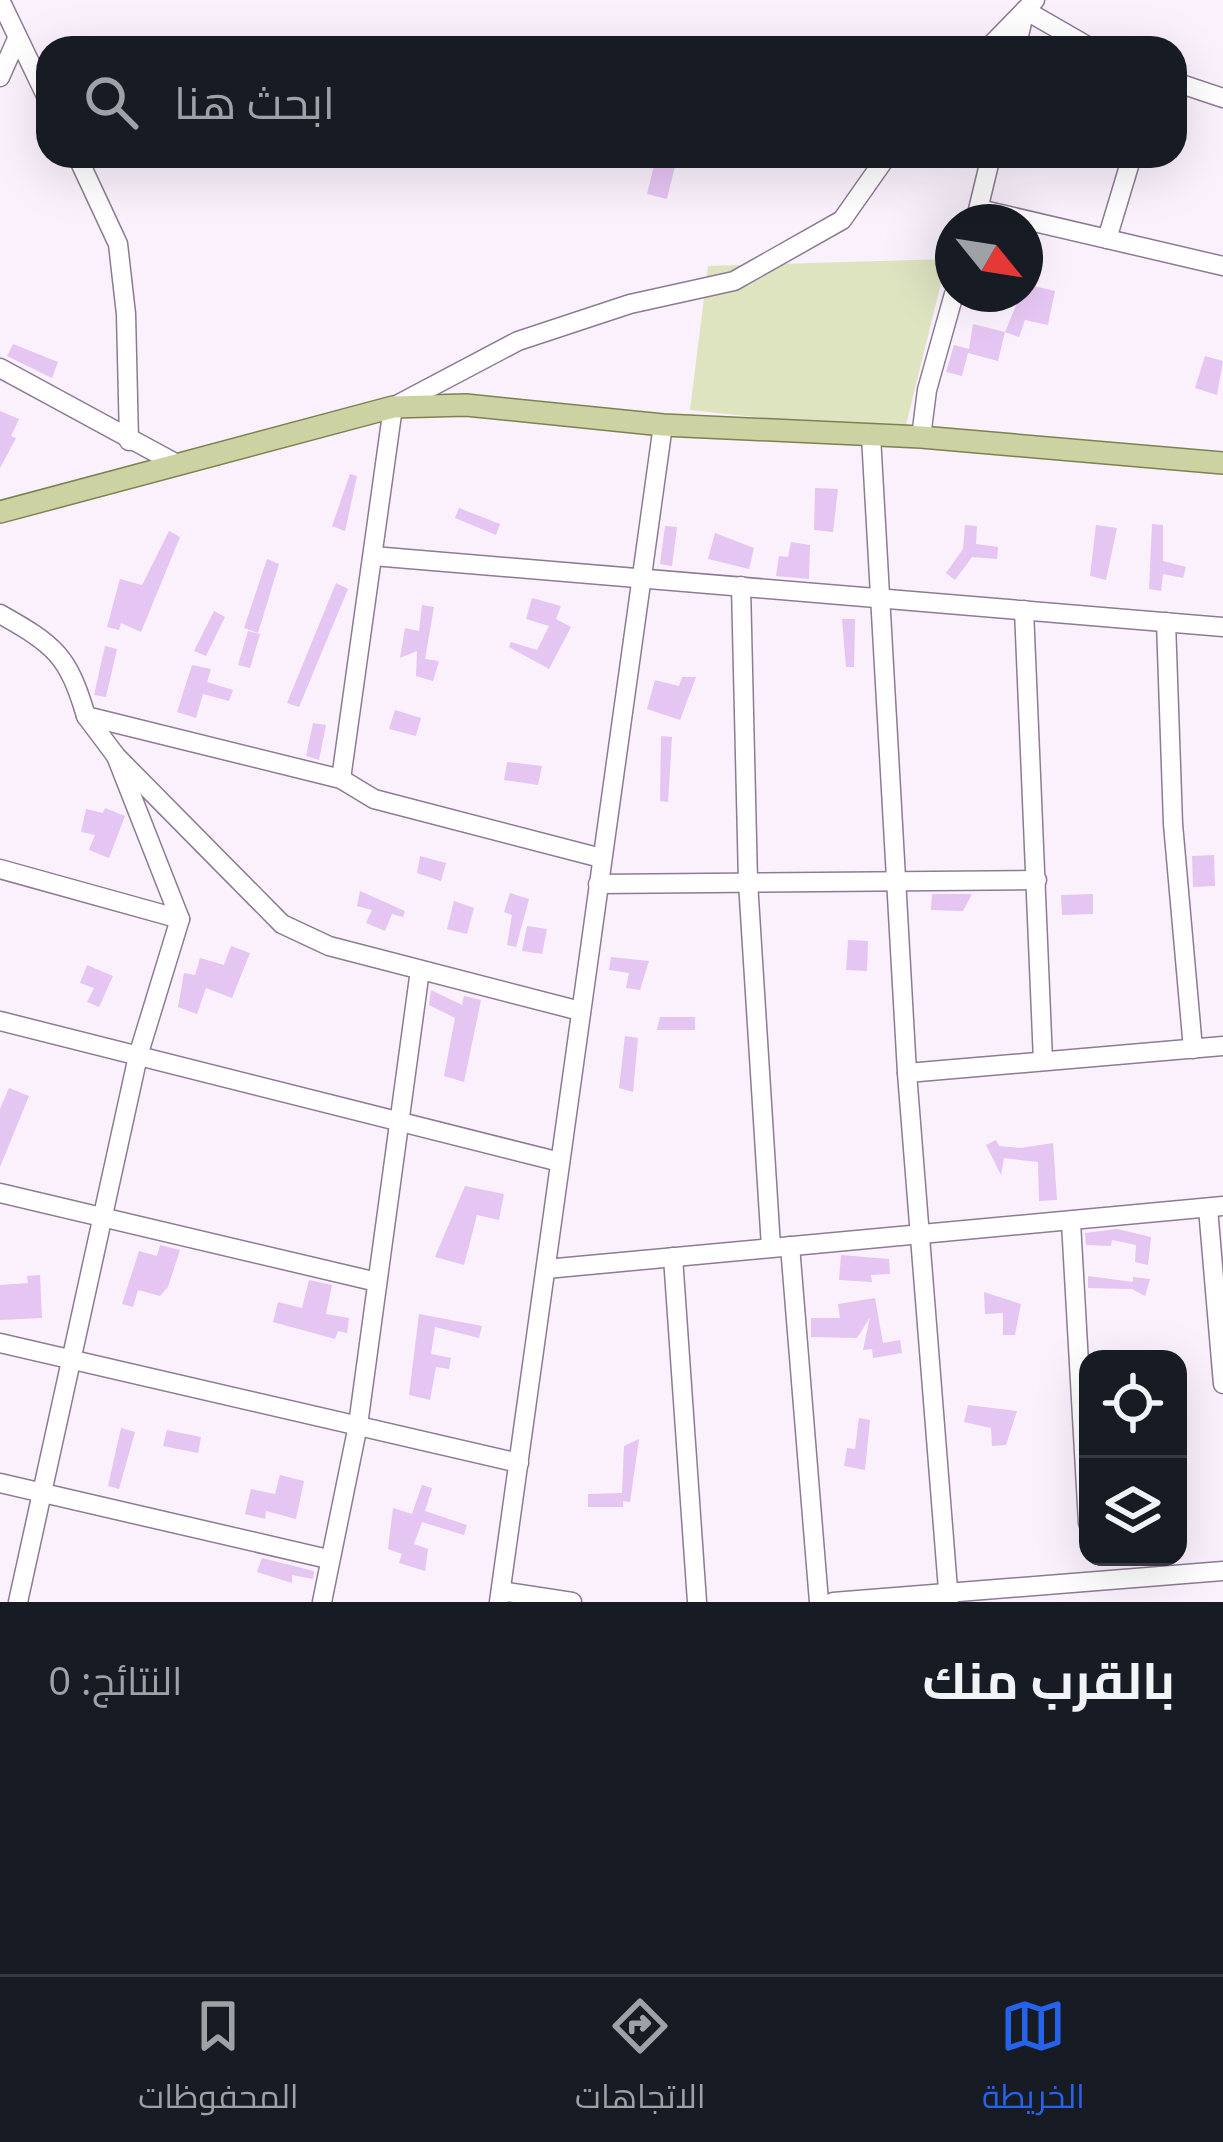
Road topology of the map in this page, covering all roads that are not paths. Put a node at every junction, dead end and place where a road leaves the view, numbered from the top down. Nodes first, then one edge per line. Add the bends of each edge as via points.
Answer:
1 (0, 0) edge
2 (1030, 5) edge
3 (1000, 36) edge
4 (1020, 36) edge
5 (1074, 36) edge
6 (16, 41) junction
7 (0, 77) edge
8 (36, 78) edge
9 (1187, 86) edge
10 (1223, 98) edge
11 (83, 168) edge
12 (879, 168) edge
13 (988, 168) edge
14 (1128, 168) edge
15 (980, 204) edge
16 (1043, 227) edge
17 (1107, 239) junction
18 (1223, 266) edge
19 (949, 312) edge
20 (0, 368) edge
21 (393, 407) junction
22 (663, 425) junction
23 (872, 436) junction
24 (921, 437) junction
25 (129, 441) junction
26 (1223, 463) edge
27 (175, 464) junction
28 (0, 512) edge
29 (373, 556) junction
30 (639, 578) junction
31 (741, 586) junction
32 (883, 598) junction
33 (1024, 610) junction
34 (0, 614) edge
35 (1166, 622) junction
36 (1223, 627) edge
37 (86, 716) junction
38 (116, 756) junction
39 (341, 779) junction
40 (601, 858) junction
41 (0, 868) edge
42 (898, 879) junction
43 (1037, 880) junction
44 (748, 881) junction
45 (598, 884) junction
46 (180, 919) junction
47 (420, 970) junction
48 (580, 1011) junction
49 (0, 1021) edge
50 (1223, 1046) edge
51 (1193, 1049) junction
52 (138, 1056) junction
53 (1043, 1061) junction
54 (908, 1073) junction
55 (399, 1121) junction
56 (560, 1162) junction
57 (0, 1192) edge
58 (1216, 1207) edge
59 (103, 1217) junction
60 (1072, 1222) junction
61 (920, 1233) junction
62 (781, 1246) junction
63 (673, 1257) junction
64 (546, 1269) junction
65 (377, 1282) junction
66 (0, 1343) edge
67 (71, 1361) junction
68 (1223, 1384) edge
69 (358, 1425) junction
70 (1085, 1458) edge
71 (519, 1463) junction
72 (0, 1483) edge
73 (42, 1493) junction
74 (328, 1559) junction
75 (1090, 1566) edge
76 (1223, 1571) edge
77 (1091, 1581) junction
78 (500, 1596) edge
79 (949, 1597) edge
80 (18, 1602) edge
81 (322, 1602) edge
82 (572, 1602) edge
83 (697, 1602) edge
84 (819, 1602) edge
85 (832, 1602) edge

1 - 6 street
2 - 3 street
2 - 4 street
2 - 5 street
6 - 7 street
6 - 8 street
9 - 10 street
11 - 25 street via 118,244
12 - 21 street via 842,220 734,281 518,341
13 - 15 street
14 - 17 street
16 - 17 street
17 - 18 street
19 - 24 street
20 - 25 street
21 - 22 main road via 466,405
21 - 27 main road
21 - 29 street
22 - 23 main road
22 - 30 street
23 - 24 main road
23 - 32 street
24 - 26 main road
25 - 27 street
27 - 28 main road
29 - 30 street
29 - 39 street
30 - 31 street
30 - 40 street
31 - 32 street
31 - 44 street
32 - 33 street
32 - 42 street
33 - 35 street
33 - 43 street
34 - 37 street via 56,649 72,668
35 - 36 street
35 - 51 street via 1172,824
37 - 38 street
37 - 39 street
38 - 46 street
38 - 47 street via 282,924 329,946
39 - 40 street via 374,799
40 - 45 street
41 - 46 street
42 - 43 street
42 - 44 street
42 - 54 street
43 - 53 street
44 - 45 street
44 - 62 street
45 - 48 street
46 - 52 street
47 - 48 street
47 - 55 street
48 - 56 street
49 - 52 street
50 - 51 street
51 - 53 street
52 - 55 street
52 - 59 street
53 - 54 street
54 - 61 street
55 - 56 street
55 - 65 street
56 - 64 street
57 - 59 street
58 - 60 street
58 - 68 street
59 - 65 street
59 - 67 street
60 - 61 street
60 - 70 street
61 - 62 street
61 - 79 street
62 - 63 street
62 - 84 street
63 - 64 street
63 - 83 street
64 - 71 street
65 - 69 street
66 - 67 street
67 - 69 street
67 - 73 street
69 - 71 street
69 - 74 street
71 - 78 street
72 - 73 street
73 - 74 street
73 - 80 street
74 - 81 street
75 - 77 street
76 - 77 street
77 - 79 street
78 - 82 street
79 - 85 street

